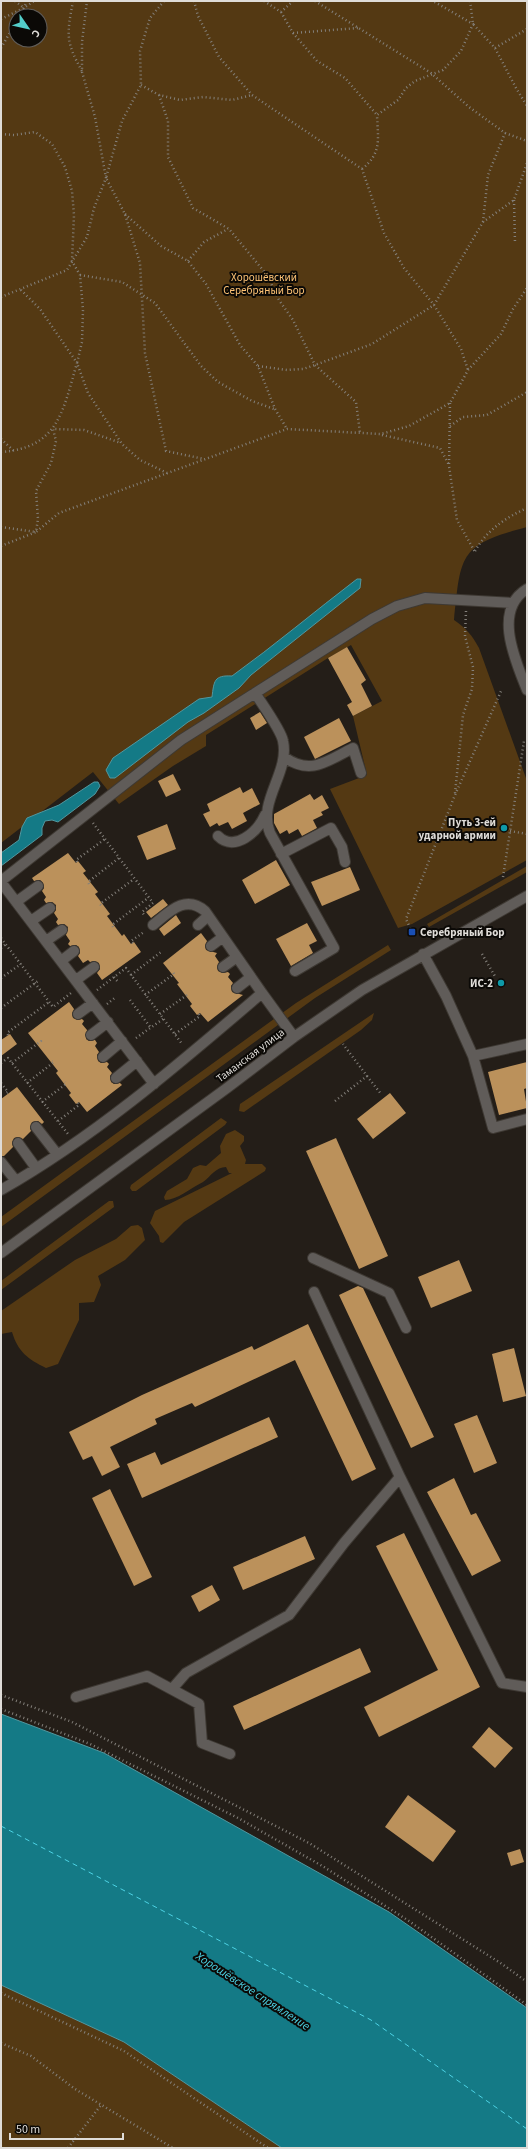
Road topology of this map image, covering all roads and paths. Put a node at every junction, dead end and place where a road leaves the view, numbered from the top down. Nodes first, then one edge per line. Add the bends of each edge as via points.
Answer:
1 (15, 1) edge
2 (27, 1) edge
3 (34, 1) edge
4 (73, 1) edge
5 (87, 1) edge
6 (164, 1) edge
7 (194, 1) edge
8 (264, 1) edge
9 (293, 1) edge
10 (315, 1) edge
11 (433, 1) edge
12 (470, 1) edge
13 (24, 8) junction
14 (281, 12) junction
15 (473, 24) junction
16 (358, 28) junction
17 (527, 29) edge
18 (293, 33) junction
19 (8, 36) edge
20 (1, 48) edge
21 (495, 48) junction
22 (82, 72) junction
23 (431, 73) junction
24 (141, 85) junction
25 (159, 95) junction
26 (252, 95) junction
27 (527, 106) edge
28 (377, 115) junction
29 (505, 133) junction
30 (1, 134) edge
31 (527, 141) edge
32 (527, 163) edge
33 (362, 169) junction
34 (106, 178) junction
35 (514, 200) junction
36 (125, 214) junction
37 (483, 222) junction
38 (229, 229) junction
39 (515, 243) dead end
40 (188, 260) junction
41 (72, 261) junction
42 (80, 275) junction
43 (527, 288) edge
44 (21, 290) junction
45 (142, 296) junction
46 (1, 297) edge
47 (434, 305) junction
48 (76, 363) junction
49 (315, 365) junction
50 (258, 366) junction
51 (468, 370) junction
52 (527, 392) edge
53 (450, 403) junction
54 (275, 409) junction
55 (450, 426) junction
56 (53, 429) junction
57 (287, 429) junction
58 (360, 433) junction
59 (381, 434) junction
60 (1, 439) edge
61 (122, 444) junction
62 (14, 451) junction
63 (1, 452) edge
64 (205, 459) junction
65 (449, 466) junction
66 (167, 473) junction
67 (527, 508) edge
68 (1, 527) edge
69 (36, 532) junction
70 (1, 546) edge
71 (527, 589) edge
72 (466, 600) junction
73 (513, 603) junction
74 (524, 672) edge
75 (502, 690) dead end
76 (527, 690) edge
77 (255, 693) junction
78 (524, 741) dead end
79 (284, 757) junction
80 (361, 773) dead end
81 (455, 796) junction
82 (266, 811) junction
83 (87, 815) junction
84 (510, 831) junction
85 (527, 834) edge
86 (218, 836) dead end
87 (105, 839) junction
88 (281, 854) junction
89 (119, 858) junction
90 (77, 862) dead end
91 (345, 862) dead end
92 (503, 877) dead end
93 (134, 879) junction
94 (1, 881) edge
95 (89, 884) dead end
96 (38, 886) dead end
97 (527, 896) edge
98 (148, 898) junction
99 (16, 902) junction
100 (101, 905) dead end
101 (50, 908) dead end
102 (208, 916) junction
103 (31, 921) junction
104 (198, 924) dead end
105 (153, 925) junction
106 (113, 927) dead end
107 (62, 930) dead end
108 (412, 932) dead end
109 (223, 937) junction
110 (1, 938) edge
111 (46, 941) junction
112 (133, 943) dead end
113 (6, 944) junction
114 (211, 946) dead end
115 (1, 948) edge
116 (74, 951) dead end
117 (160, 951) dead end
118 (423, 954) junction
119 (482, 954) dead end
120 (237, 957) junction
121 (61, 961) junction
122 (21, 964) junction
123 (94, 967) dead end
124 (224, 967) dead end
125 (295, 971) dead end
126 (173, 972) dead end
127 (131, 975) junction
128 (114, 977) junction
129 (251, 977) junction
130 (1, 978) edge
131 (496, 978) dead end
132 (38, 981) dead end
133 (118, 982) dead end
134 (136, 982) junction
135 (35, 983) junction
136 (78, 983) junction
137 (133, 985) dead end
138 (237, 988) dead end
139 (186, 993) dead end
140 (262, 993) junction
141 (145, 995) junction
142 (116, 997) dead end
143 (91, 1000) junction
144 (130, 1000) dead end
145 (49, 1002) junction
146 (109, 1002) dead end
147 (1, 1008) edge
148 (78, 1014) dead end
149 (160, 1014) junction
150 (199, 1014) dead end
151 (163, 1019) junction
152 (108, 1022) junction
153 (150, 1028) junction
154 (175, 1034) junction
155 (8, 1035) dead end
156 (91, 1035) dead end
157 (294, 1037) junction
158 (136, 1038) dead end
159 (40, 1039) dead end
160 (122, 1041) junction
161 (343, 1044) dead end
162 (527, 1044) edge
163 (190, 1054) junction
164 (473, 1056) junction
165 (103, 1057) dead end
166 (52, 1061) dead end
167 (137, 1061) junction
168 (1, 1063) edge
169 (12, 1063) junction
170 (367, 1076) junction
171 (116, 1078) dead end
172 (65, 1082) dead end
173 (1, 1083) edge
174 (27, 1083) junction
175 (154, 1084) junction
176 (6, 1093) dead end
177 (381, 1094) dead end
178 (335, 1101) dead end
179 (42, 1102) junction
180 (78, 1103) dead end
181 (527, 1119) edge
182 (58, 1121) junction
183 (36, 1127) dead end
184 (74, 1143) junction
185 (18, 1144) dead end
186 (57, 1154) junction
187 (1, 1162) edge
188 (36, 1168) junction
189 (16, 1181) junction
190 (1, 1190) edge
191 (1, 1253) edge
192 (313, 1258) dead end
193 (314, 1292) dead end
194 (406, 1328) dead end
195 (400, 1477) junction
196 (527, 1687) edge
197 (172, 1689) junction
198 (1, 1695) edge
199 (76, 1697) dead end
200 (1, 1709) edge
201 (230, 1754) dead end
202 (527, 1982) edge
203 (1, 1993) edge
204 (527, 2005) edge
205 (1, 2044) edge
206 (101, 2105) junction
207 (68, 2148) edge
208 (173, 2148) edge
209 (268, 2148) edge

1 - 13 path
2 - 13 path
3 - 13 path
4 - 22 path via 67,32 73,54
5 - 22 path via 82,42
6 - 24 path via 150,18 140,51
7 - 26 path via 198,16 219,57
8 - 14 path
9 - 14 path
10 - 16 path
11 - 15 path
12 - 15 path
14 - 18 path
15 - 21 path
15 - 23 path via 461,51 443,70
16 - 18 path
16 - 23 path
17 - 21 path
18 - 28 path via 317,60 345,78
19 - 20 path
21 - 27 path
22 - 34 path via 96,117
23 - 28 path via 406,88 398,100
23 - 29 path via 469,107
24 - 25 path
24 - 34 path via 122,121
25 - 26 path via 180,100 203,96 232,100
25 - 38 path via 168,121 168,157 192,208
26 - 33 path
28 - 33 path via 378,145 373,160
29 - 31 path
29 - 37 path via 488,175
30 - 41 path via 35,132 52,144 65,167 72,191 74,215
32 - 35 path
33 - 47 path via 384,233 404,268
34 - 36 path
34 - 41 path via 94,208 87,238
35 - 37 path
35 - 39 path
36 - 40 path via 161,246
36 - 45 path via 140,264
37 - 47 path
38 - 40 path via 204,242
38 - 49 path via 267,275
40 - 50 path via 206,284 240,345
41 - 42 path
41 - 44 path via 67,270
42 - 45 path via 122,282
42 - 48 path via 82,342
43 - 51 path via 501,334
44 - 46 path
44 - 48 path via 40,309
45 - 54 path via 155,303 201,366 218,382 252,401
45 - 64 path via 145,353 166,451
47 - 49 path via 372,344
47 - 51 path via 461,349
48 - 56 path via 65,403
48 - 61 path via 88,393
49 - 50 path via 287,370
49 - 58 path via 356,402
50 - 54 path
51 - 53 path
52 - 55 path via 486,415 463,417
53 - 55 path
53 - 59 path via 409,426
54 - 57 path
55 - 65 path
56 - 61 path via 84,430
56 - 62 path via 32,444
56 - 69 path via 56,441 51,463 36,491
57 - 58 path
57 - 64 path
58 - 59 path
59 - 65 path via 440,448
60 - 62 path
61 - 66 path via 140,460
62 - 63 path
64 - 66 path
65 - 67 path via 457,520 475,552 483,538 496,526
66 - 69 path via 60,513
68 - 69 path
69 - 70 path
71 - 73 street
72 - 73 street
72 - 77 street via 425,598 397,606
72 - 81 path via 465,636 473,667 472,688 464,715
73 - 74 street via 509,617 509,632
74 - 76 street
75 - 81 path
77 - 79 street via 283,740
77 - 83 street via 181,740
78 - 84 path
79 - 80 street via 299,766 310,767 353,748
79 - 82 street
81 - 108 path via 406,919
82 - 86 street via 260,825 240,841 231,842
82 - 88 street via 268,828
83 - 87 path
83 - 94 street
84 - 85 path
84 - 92 path
87 - 89 path
87 - 90 path via 76,860
88 - 91 street via 331,828 342,847
88 - 125 street via 334,948
89 - 93 path
89 - 95 path via 88,882
93 - 98 path
93 - 100 path
94 - 99 street
96 - 99 street
97 - 118 street, Таманская улица
98 - 105 path via 152,903 142,912
98 - 106 path via 112,925
99 - 103 street
101 - 103 street
102 - 104 street
102 - 105 street via 199,906 185,903 177,906
102 - 109 street
103 - 111 street
105 - 112 path via 131,941
107 - 111 street
109 - 114 street
109 - 120 street
110 - 113 path
111 - 121 street
113 - 115 path
113 - 122 path
116 - 121 street
117 - 127 path
118 - 157 street, Таманская улица via 362,990
118 - 164 street via 446,996
119 - 131 path
120 - 124 street
120 - 129 street
121 - 136 street
122 - 130 path
122 - 135 path
123 - 136 street
126 - 141 path via 174,974
127 - 128 path via 126,968
127 - 134 path
128 - 133 path
128 - 143 path
129 - 138 street
129 - 140 street
132 - 135 path
134 - 137 path
134 - 141 path
135 - 145 path
135 - 147 path
136 - 143 street
136 - 145 path via 53,1007
139 - 149 path via 187,995
140 - 157 street
140 - 163 street
141 - 149 path
142 - 146 path
143 - 148 street
143 - 152 street
144 - 153 path
145 - 155 path via 7,1033
149 - 151 path
150 - 154 path via 200,1016
151 - 153 path
151 - 154 path
152 - 156 street
152 - 160 street
153 - 158 path
154 - 163 path
157 - 191 street, Таманская улица
159 - 169 path via 41,1041
160 - 165 street
160 - 167 street
161 - 170 path
162 - 164 street
163 - 175 street
164 - 181 street via 494,1128
166 - 174 path via 54,1062
167 - 171 street
167 - 175 street
168 - 169 path via 8,1058
169 - 174 path
170 - 177 path
170 - 178 path
172 - 179 path via 66,1084
173 - 176 path via 8,1092
174 - 179 path
175 - 184 street
179 - 182 path
180 - 182 path via 79,1105
182 - 184 path
183 - 186 street
184 - 186 street
185 - 188 street
186 - 188 street
187 - 189 street
188 - 189 street
189 - 190 street
192 - 194 street via 389,1293
193 - 195 street
195 - 196 street via 502,1683
195 - 197 street via 344,1543 289,1615 186,1672
197 - 199 street via 148,1676
197 - 201 street via 199,1704 202,1743
198 - 202 path via 72,1722 309,1843
200 - 204 path via 90,1744 244,1822 324,1867 409,1921
203 - 209 path via 124,2051
205 - 206 path via 31,2056
206 - 207 path
206 - 208 path

